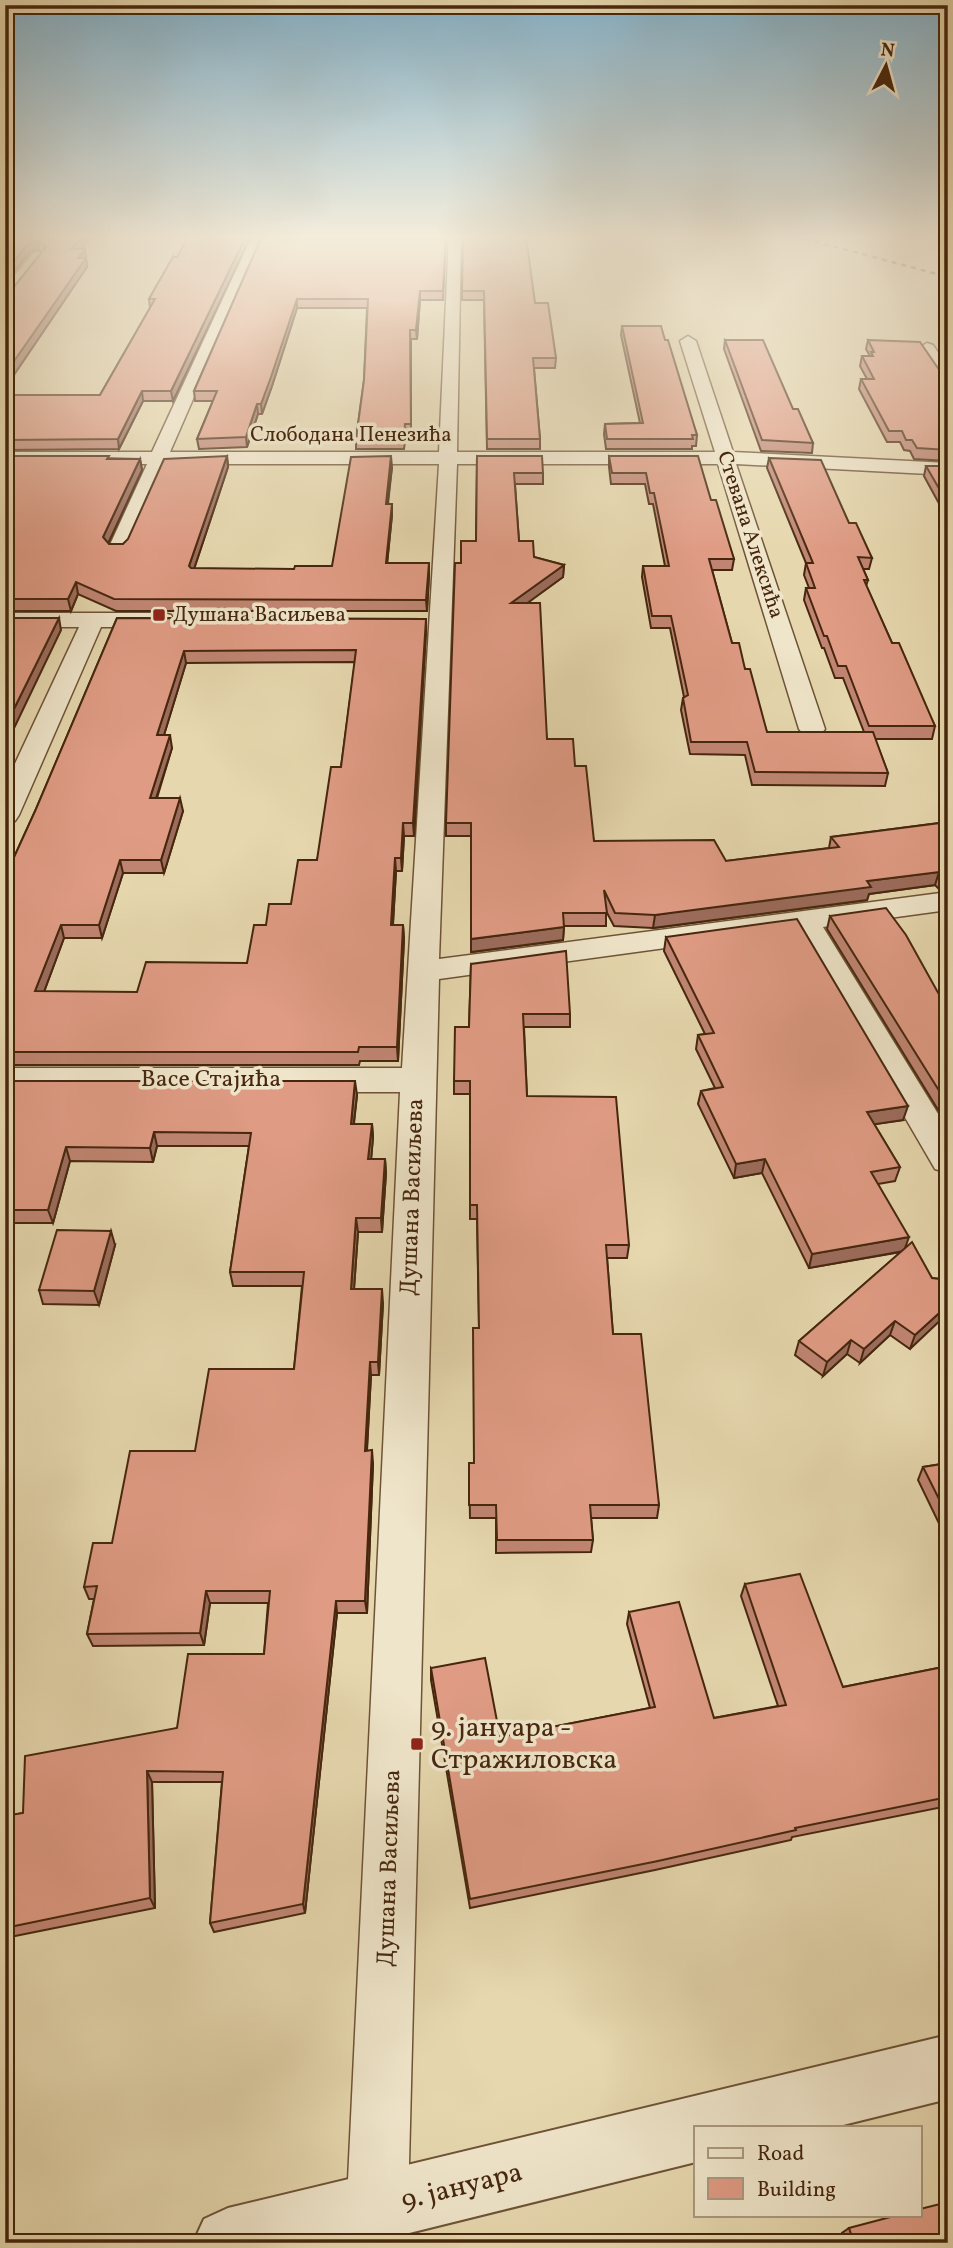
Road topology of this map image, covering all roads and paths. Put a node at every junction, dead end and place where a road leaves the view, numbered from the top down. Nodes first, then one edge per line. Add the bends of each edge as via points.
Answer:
1 (211, 341) edge
2 (452, 341) edge
3 (688, 341) dead end
4 (928, 348) edge
5 (948, 379) edge
6 (158, 457) junction
7 (5, 458) edge
8 (726, 458) junction
9 (448, 459) junction
10 (948, 469) edge
11 (118, 549) edge
12 (5, 620) edge
13 (93, 620) junction
14 (190, 620) edge
15 (812, 729) edge
16 (5, 815) edge
17 (948, 901) edge
18 (805, 920) junction
19 (424, 971) junction
20 (5, 1080) edge
21 (418, 1080) junction
22 (948, 1160) edge
23 (948, 2067) edge
24 (707, 2126) edge
25 (694, 2130) edge
26 (377, 2225) edge
27 (228, 2243) edge

1 - 6 street
2 - 9 street, Душана Васиљева
3 - 8 street, Стевана Алексића
4 - 5 street
6 - 7 street, Слободана Пенезића
6 - 9 street, Слободана Пенезића
6 - 11 street
8 - 9 street, Слободана Пенезића
8 - 10 street, Слободана Пенезића
8 - 15 street, Стевана Алексића
9 - 19 street, Душана Васиљева via 426,621
12 - 13 street
13 - 14 street
13 - 16 street
17 - 18 street
18 - 19 street
18 - 22 street
19 - 21 street, Душана Васиљева
20 - 21 street, Васе Стајића
21 - 26 street, Душана Васиљева
23 - 24 street
25 - 26 street, 9. јануара
26 - 27 street, 9. јануара

